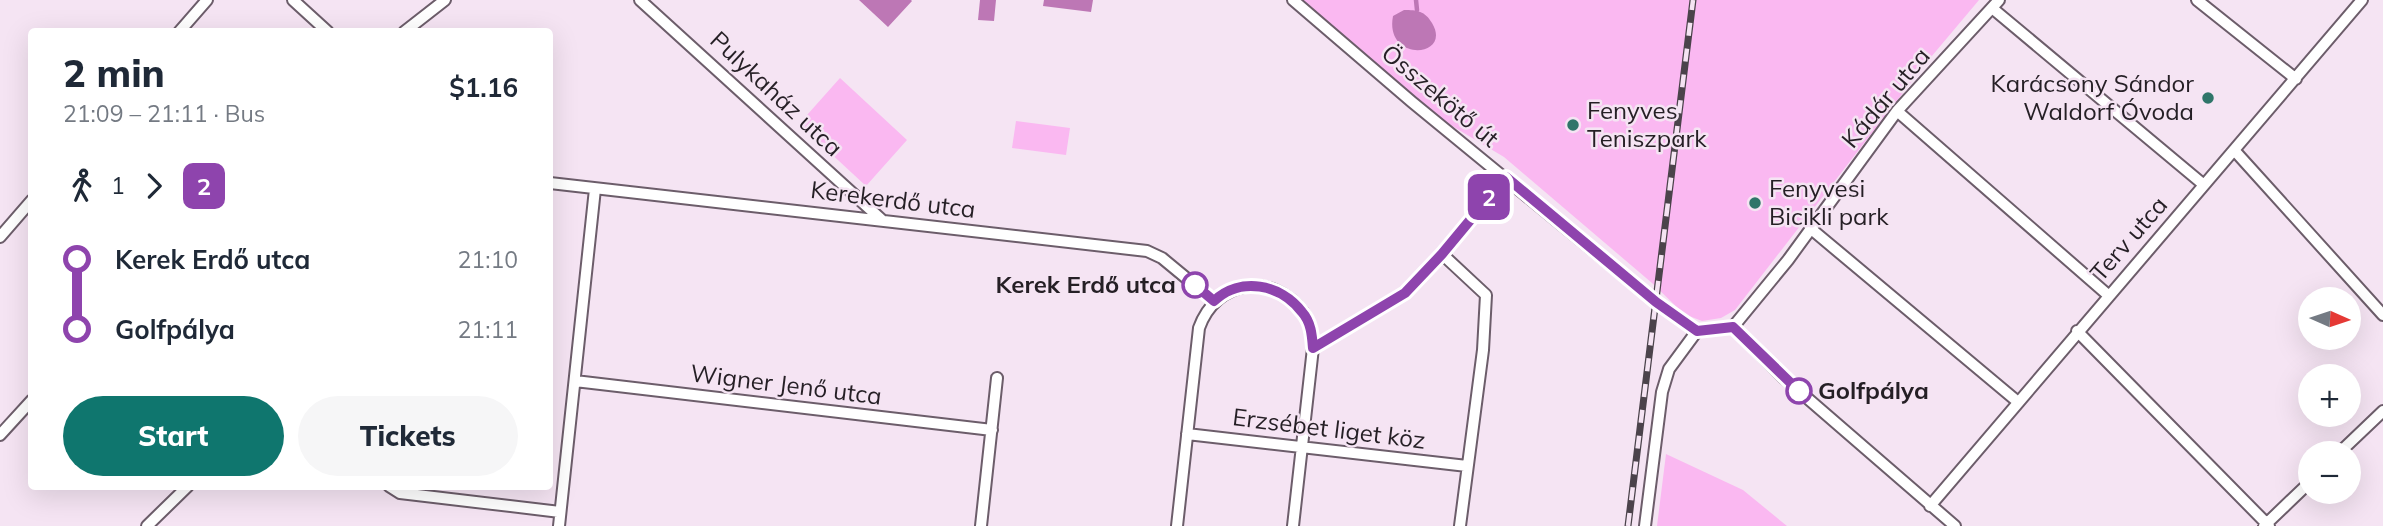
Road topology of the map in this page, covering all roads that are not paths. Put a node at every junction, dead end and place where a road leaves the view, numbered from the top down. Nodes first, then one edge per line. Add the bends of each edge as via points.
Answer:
1 (207, 0) edge
2 (293, 0) edge
3 (445, 0) edge
4 (640, 0) edge
5 (1293, 0) edge
6 (2197, 0) edge
7 (2362, 0) edge
8 (1996, 4) edge
9 (182, 28) edge
10 (324, 28) edge
11 (409, 28) edge
12 (2297, 79) junction
13 (1897, 111) junction
14 (2234, 150) junction
15 (1506, 177) junction
16 (553, 183) edge
17 (2204, 185) junction
18 (595, 189) junction
19 (28, 205) edge
20 (883, 221) junction
21 (1810, 228) junction
22 (0, 237) edge
23 (1442, 254) junction
24 (2108, 295) junction
25 (1214, 301) junction
26 (2383, 315) edge
27 (1733, 327) junction
28 (1697, 331) junction
29 (2077, 331) junction
30 (1313, 348) junction
31 (997, 378) dead end
32 (575, 381) junction
33 (2018, 402) junction
34 (28, 404) edge
35 (2383, 411) edge
36 (992, 430) junction
37 (1187, 434) junction
38 (0, 435) edge
39 (2352, 441) edge
40 (1301, 446) junction
41 (1467, 466) junction
42 (185, 490) edge
43 (394, 490) edge
44 (2298, 494) edge
45 (1930, 506) junction
46 (560, 512) junction
47 (156, 523) edge
48 (2267, 525) edge
49 (559, 526) edge
50 (981, 526) edge
51 (1177, 526) edge
52 (1293, 526) edge
53 (1460, 526) edge
54 (1645, 526) edge
55 (1955, 526) edge

1 - 9 street
2 - 10 street
3 - 11 street
4 - 20 street, Pulykaház utca
5 - 15 street, Összekötő út
6 - 12 street
7 - 12 street, Terv utca
8 - 13 street, Kádár utca
8 - 17 street
12 - 14 street, Terv utca
13 - 21 street, Kádár utca
13 - 24 street
14 - 17 street, Terv utca
14 - 26 street
15 - 23 street
15 - 28 street, Összekötő út
16 - 18 street, Kerekerdő utca
17 - 24 street, Terv utca
18 - 20 street, Kerekerdő utca
18 - 32 street
19 - 22 street
20 - 25 street, Kerekerdő utca via 1147,251
21 - 27 street, Kádár utca
21 - 33 street
23 - 30 street via 1405,293
23 - 41 street via 1486,295
24 - 29 street, Terv utca
25 - 30 street via 1236,288 1275,290 1303,312
25 - 37 street via 1196,340
27 - 28 street
27 - 45 street
28 - 54 street via 1669,369 1662,392
29 - 33 street, Terv utca
29 - 48 street
30 - 40 street
31 - 36 street
32 - 36 street, Wigner Jenő utca
32 - 46 street
33 - 45 street, Terv utca
34 - 38 street
35 - 39 street
36 - 50 street
37 - 40 street, Erzsébet liget köz
37 - 51 street
40 - 41 street, Erzsébet liget köz
40 - 52 street
41 - 53 street
42 - 47 street
43 - 46 street
44 - 48 street
45 - 55 street
46 - 49 street

